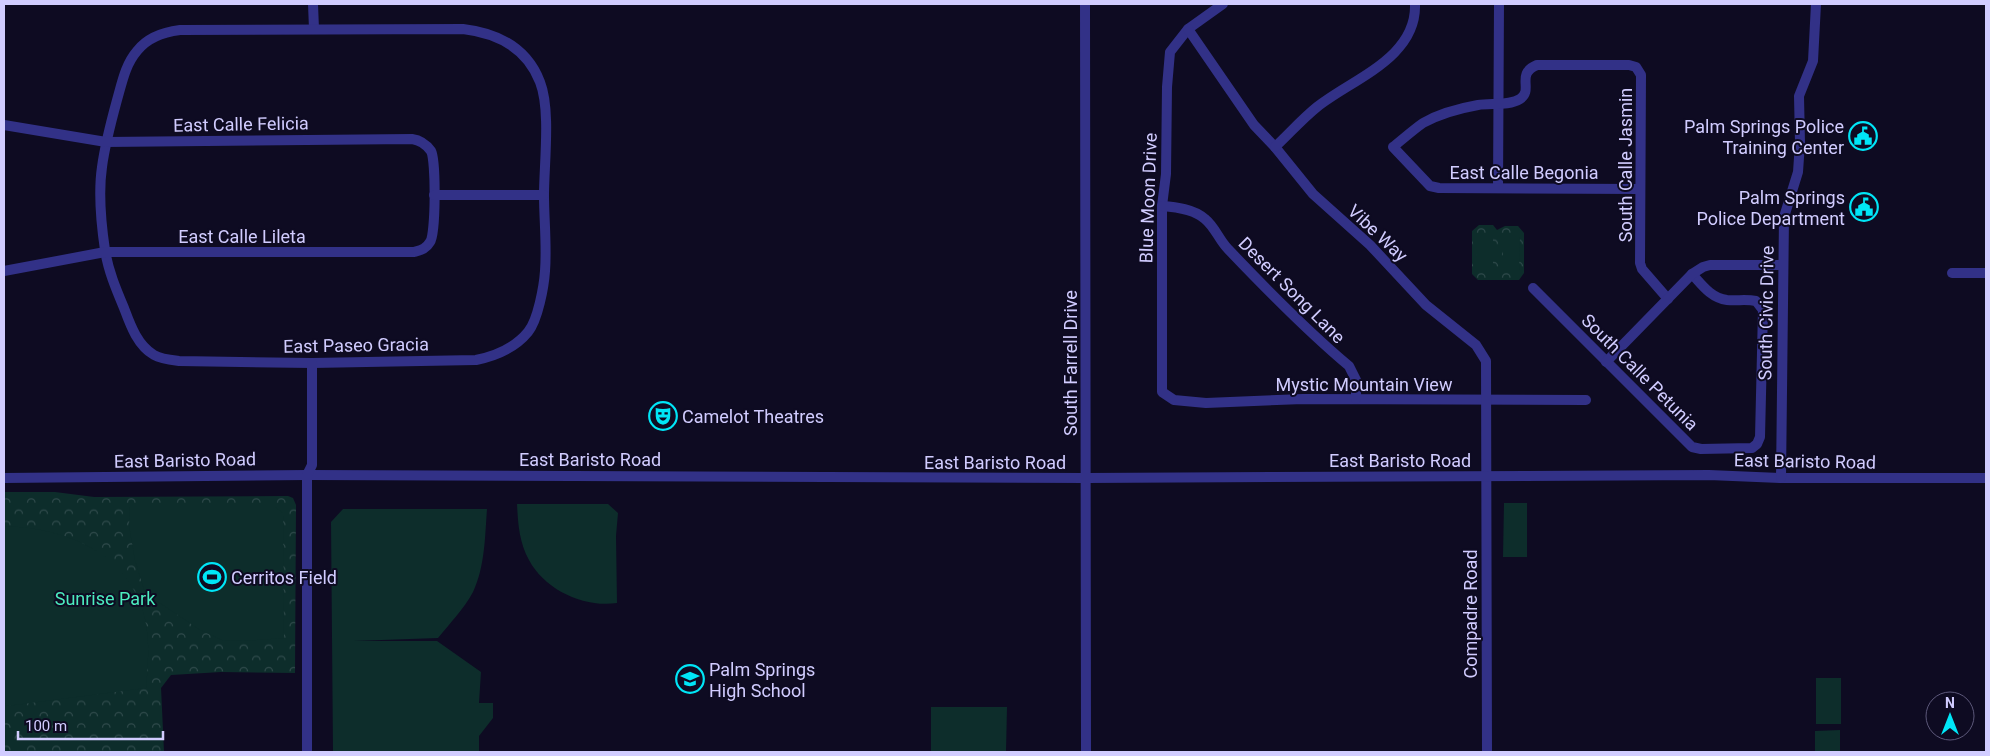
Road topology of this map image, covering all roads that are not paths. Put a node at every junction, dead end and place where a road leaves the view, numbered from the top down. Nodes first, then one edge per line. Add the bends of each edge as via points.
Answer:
1 (314, 4) edge
2 (1085, 4) edge
3 (1223, 4) edge
4 (1415, 4) edge
5 (1499, 4) edge
6 (1816, 4) edge
7 (314, 29) junction
8 (1188, 29) junction
9 (1499, 103) junction
10 (4, 125) edge
11 (106, 142) junction
12 (1275, 147) junction
13 (1498, 188) junction
14 (1640, 189) junction
15 (434, 195) junction
16 (544, 195) junction
17 (1162, 206) junction
18 (105, 252) junction
19 (1782, 265) junction
20 (4, 271) edge
21 (1952, 273) dead end
22 (1986, 273) edge
23 (1692, 274) junction
24 (1533, 288) dead end
25 (1668, 299) junction
26 (1606, 362) junction
27 (312, 363) junction
28 (1162, 375) joint
29 (1356, 399) junction
30 (1486, 399) junction
31 (1586, 400) dead end
32 (307, 475) junction
33 (1486, 475) junction
34 (4, 478) edge
35 (1086, 478) junction
36 (1781, 478) junction
37 (1986, 478) edge
38 (307, 752) edge
39 (1086, 752) edge
40 (1487, 752) edge

1 - 7 street
2 - 35 street, South Farrell Drive
3 - 8 street, Blue Moon Drive
4 - 12 street via 1416,13 1410,32 1402,45 1380,65 1317,107
5 - 9 street
6 - 19 street, South Civic Drive via 1813,61 1799,96 1798,172 1784,217
7 - 11 street, East Paseo Gracia via 180,30 148,41 131,59 124,73
7 - 16 street, East Paseo Gracia via 463,29 498,36 514,46 540,82 545,117
8 - 12 street, Vibe Way via 1254,125
8 - 17 street, Blue Moon Drive via 1170,52
9 - 13 street
9 - 13 street, East Calle Begonia via 1477,105 1424,123 1393,147 1430,186
9 - 14 street, South Calle Jasmin via 1514,102 1522,97 1526,90 1525,75 1529,68 1537,65 1636,67 1641,75
10 - 11 street, East Calle Felicia
11 - 15 street, East Calle Felicia via 419,140 431,151
11 - 18 street, East Paseo Gracia via 100,206
12 - 30 street, Vibe Way via 1313,194 1370,245 1426,305 1476,345 1486,361
13 - 14 street, East Calle Begonia
14 - 25 street, South Calle Jasmin via 1642,269
15 - 16 street
15 - 18 street, East Calle Lileta via 432,241 425,249 414,252
16 - 27 street, East Paseo Gracia via 543,290 529,332 518,341 492,357 476,360
17 - 28 street, Blue Moon Drive
17 - 29 street, Desert Song Lane via 1179,208 1204,218 1268,292 1349,366 1356,380
18 - 20 street, East Calle Lileta
18 - 27 street, East Paseo Gracia via 131,326 139,341 153,354 179,361
19 - 23 street via 1710,265
19 - 36 street, South Civic Drive
21 - 22 street
23 - 25 street
23 - 26 street, South Calle Petunia via 1714,296 1756,301 1763,310 1760,437 1757,444 1752,448 1692,447
24 - 26 street, South Calle Petunia
25 - 26 street
27 - 32 street via 312,465
28 - 29 street, Mystic Mountain View via 1162,392 1174,400 1187,402
29 - 30 street, Mystic Mountain View
30 - 31 street, Mystic Mountain View
30 - 33 street, Vibe Way
32 - 34 street, East Baristo Road
32 - 35 street, East Baristo Road
32 - 38 street
33 - 35 street, East Baristo Road
33 - 36 street, East Baristo Road
33 - 40 street, Compadre Road
35 - 39 street, South Farrell Drive
36 - 37 street, East Baristo Road

